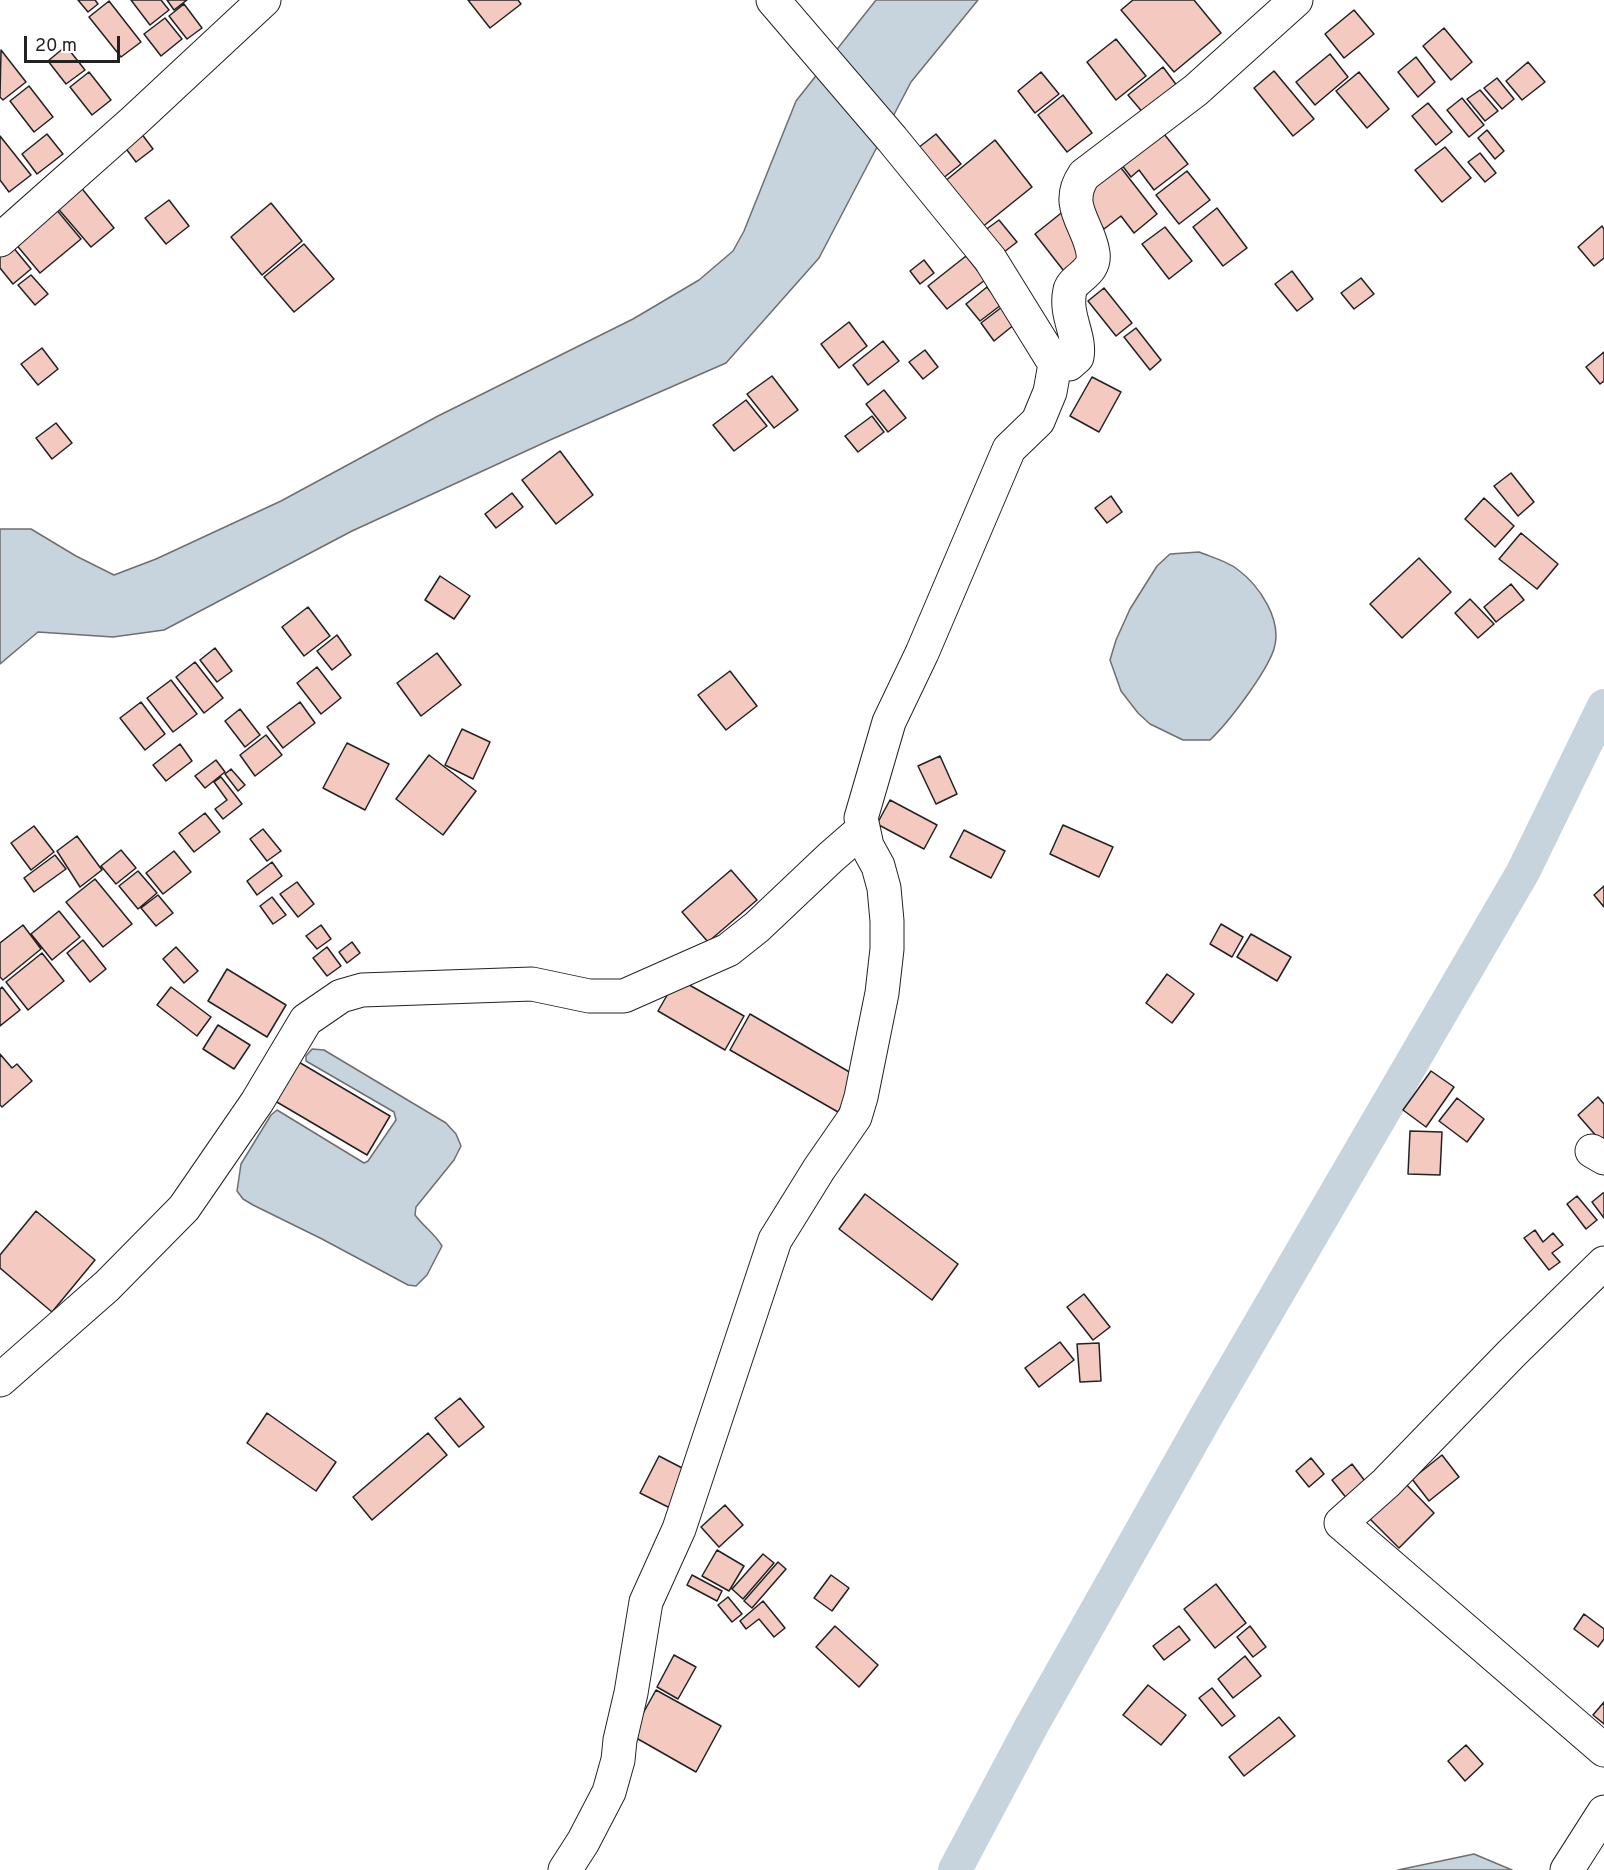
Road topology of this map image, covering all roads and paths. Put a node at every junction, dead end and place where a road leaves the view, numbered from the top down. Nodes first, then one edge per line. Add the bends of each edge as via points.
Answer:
1 (264, 0) edge
2 (773, 0) edge
3 (1296, 0) edge
4 (0, 240) edge
5 (1055, 364) junction
6 (862, 830) junction
7 (1604, 1263) edge
8 (0, 1380) edge
9 (1604, 1750) edge
10 (1604, 1812) edge
11 (565, 1870) edge
12 (1567, 1870) edge

1 - 4 street
2 - 5 street via 990,259
3 - 5 street via 1196,90 1084,175 1075,196 1094,259 1071,286 1068,303 1079,346 1077,357 1069,364
5 - 6 street via 1050,392 1038,422 1009,449 890,722 861,818
6 - 8 street via 728,950 624,996 589,996 531,984 362,990 341,996 306,1020 257,1102 184,1208 107,1286
6 - 11 street via 884,888 887,949 861,1097 855,1117 775,1240 679,1529 646,1602 609,1792
7 - 9 street via 1386,1483 1341,1523
10 - 12 street

